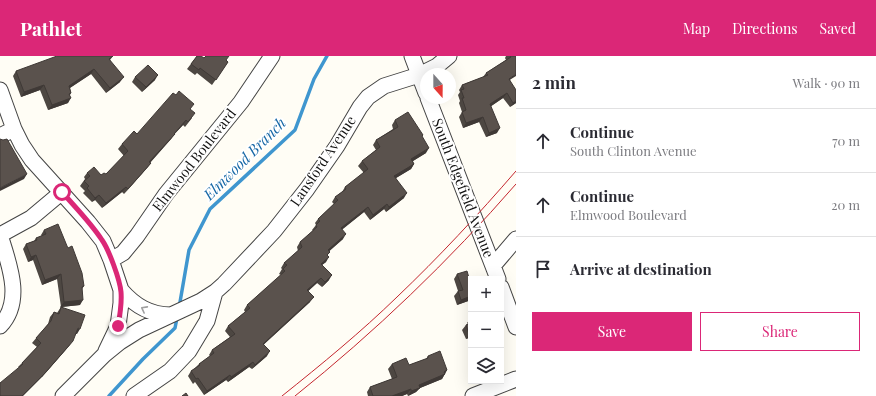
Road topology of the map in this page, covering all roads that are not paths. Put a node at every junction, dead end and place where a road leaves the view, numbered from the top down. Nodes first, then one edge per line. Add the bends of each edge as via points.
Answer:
1 (272, 56) edge
2 (412, 56) edge
3 (449, 56) edge
4 (419, 75) junction
5 (0, 90) edge
6 (430, 104) edge
7 (14, 129) junction
8 (0, 136) edge
9 (62, 192) junction
10 (0, 235) edge
11 (516, 239) edge
12 (112, 260) junction
13 (495, 272) edge
14 (121, 290) junction
15 (215, 292) junction
16 (504, 295) edge
17 (172, 315) junction
18 (0, 326) edge
19 (516, 327) edge
20 (104, 355) junction
21 (516, 379) edge
22 (63, 396) edge
23 (134, 396) edge
24 (473, 396) edge

1 - 12 street, Elmwood Boulevard via 241,102 166,194 123,253
2 - 4 street
3 - 4 street, Lansford Avenue via 437,66
4 - 15 street, Lansford Avenue via 384,86 368,97 307,189 274,231
5 - 7 street
6 - 13 street, South Edgefield Avenue
7 - 8 street
7 - 9 street via 32,160
9 - 10 street via 30,218
9 - 12 street via 103,241
10 - 18 street via 13,284 13,297 6,320
11 - 13 street
12 - 14 street
17 -> 14 street via 147,312 133,303
14 - 20 street via 118,326
15 - 17 street, Lansford Avenue
15 - 23 street via 207,321 189,351 170,371
16 - 19 street
17 - 20 street via 134,333
20 - 22 street
21 - 24 street

